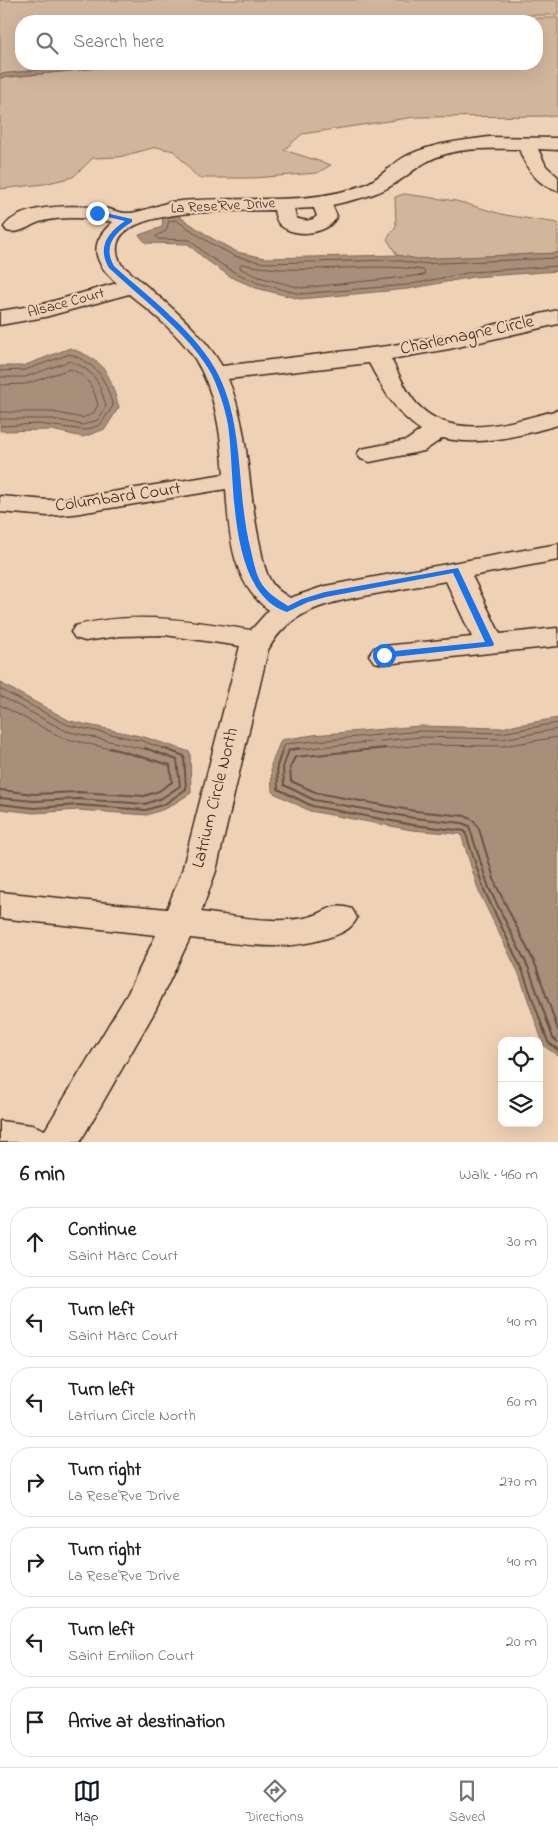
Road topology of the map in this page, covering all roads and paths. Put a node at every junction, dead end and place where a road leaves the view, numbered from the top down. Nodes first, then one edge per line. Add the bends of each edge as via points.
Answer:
1 (527, 144) junction
2 (558, 144) edge
3 (558, 186) edge
4 (130, 220) junction
5 (14, 227) dead end
6 (132, 286) junction
7 (558, 317) edge
8 (0, 318) edge
9 (377, 355) junction
10 (214, 374) junction
11 (558, 417) edge
12 (440, 429) junction
13 (370, 454) dead end
14 (236, 480) junction
15 (0, 504) edge
16 (558, 552) edge
17 (455, 570) junction
18 (287, 609) junction
19 (86, 632) dead end
20 (557, 637) edge
21 (258, 640) junction
22 (490, 644) junction
23 (384, 655) dead end
24 (0, 905) edge
25 (340, 918) dead end
26 (179, 924) junction
27 (0, 1138) edge
28 (32, 1142) edge
29 (58, 1142) edge

1 - 2 street, La Rese'Rve Drive
1 - 3 street via 537,169
1 - 4 street, La Rese'Rve Drive via 489,143 438,150 413,160 388,180 370,189 321,202 172,208
4 - 5 street via 72,212 31,218
4 - 6 street, La Rese'Rve Drive via 110,237 105,253 111,267
6 - 8 street, Alsace Court via 45,310
6 - 10 street, La Rese'Rve Drive via 192,341
7 - 9 street, Charlemagne Circle
9 - 10 street, Charlemagne Circle
9 - 12 street, Charlemagne Circle via 402,400 414,414
10 - 14 street, La Rese'Rve Drive via 232,425
11 - 12 street, Charlemagne Circle via 497,432 476,434
12 - 13 street via 415,446
14 - 15 street, Columbard Court via 74,506 40,508
14 - 18 street, La Rese'Rve Drive via 244,537 254,576 272,599
16 - 17 street, Latrium Circle North
17 - 18 street, Latrium Circle North via 325,595
17 - 22 street
18 - 21 street, Latrium Circle North via 269,624
19 - 21 street via 127,626 165,626
20 - 22 street
21 - 26 street, Latrium Circle North via 199,871
22 - 23 street
24 - 26 street
25 - 26 street via 323,928 280,934
26 - 29 street, Latrium Circle North via 142,1001
27 - 28 street

